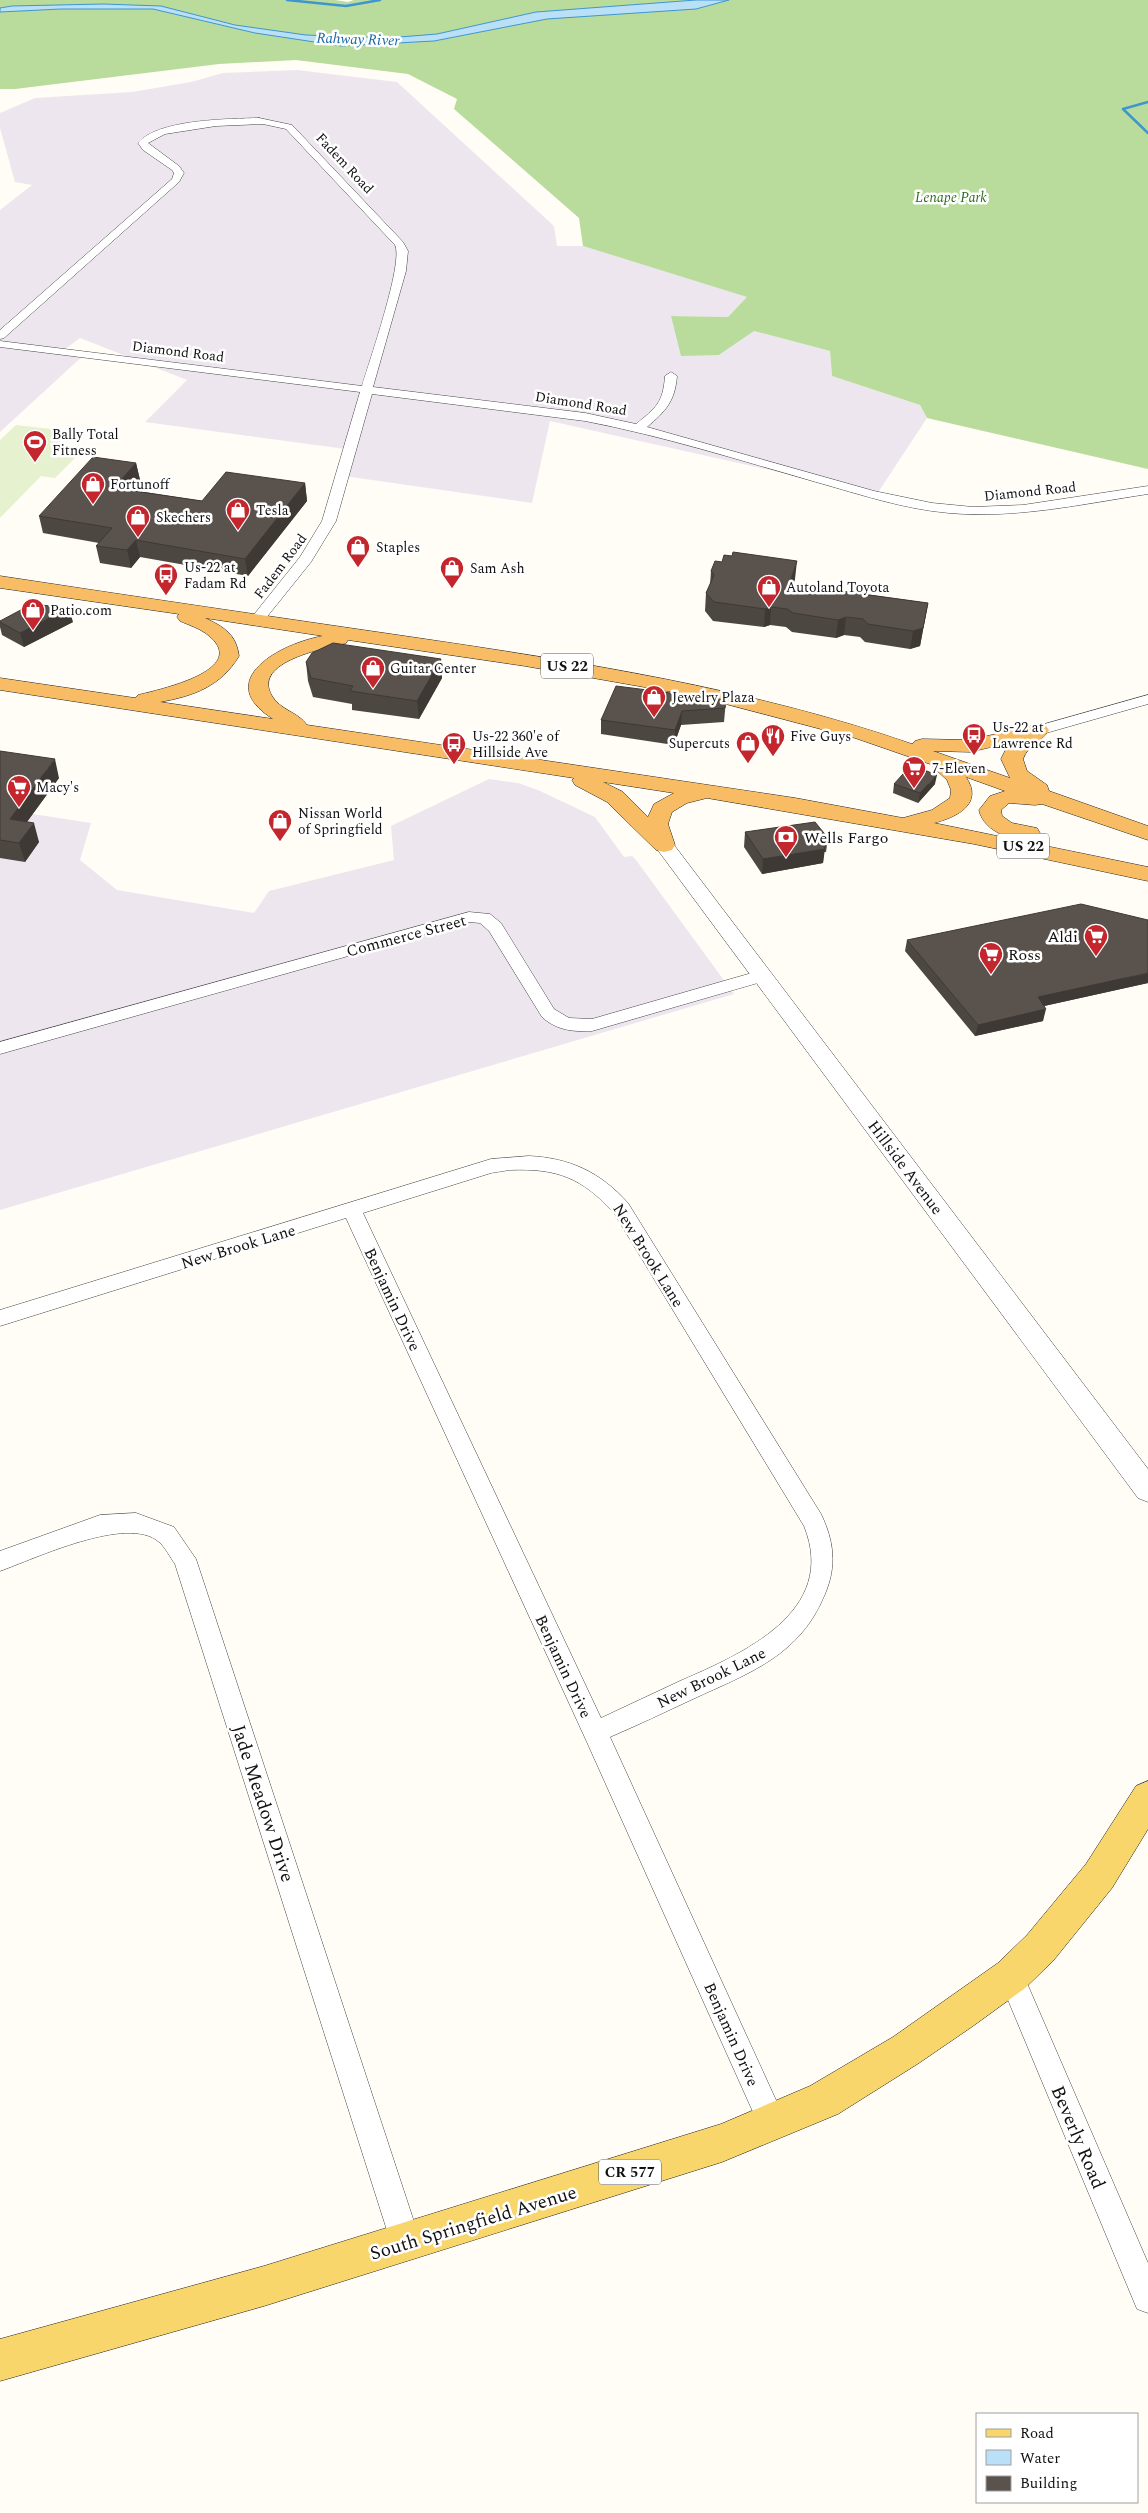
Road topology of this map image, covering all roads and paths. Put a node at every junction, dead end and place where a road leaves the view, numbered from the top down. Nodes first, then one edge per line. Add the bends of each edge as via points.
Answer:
1 (0, 336) edge
2 (0, 344) edge
3 (671, 376) dead end
4 (367, 390) junction
5 (638, 428) junction
6 (1148, 490) edge
7 (0, 582) edge
8 (156, 605) junction
9 (257, 620) junction
10 (370, 637) junction
11 (0, 684) edge
12 (1148, 699) edge
13 (114, 702) junction
14 (1038, 730) junction
15 (308, 731) junction
16 (888, 742) junction
17 (935, 758) junction
18 (554, 768) junction
19 (707, 792) junction
20 (1058, 801) junction
21 (898, 822) junction
22 (1148, 833) edge
23 (664, 845) junction
24 (1148, 865) edge
25 (1148, 874) edge
26 (762, 976) junction
27 (0, 1048) edge
28 (352, 1211) junction
29 (0, 1318) edge
30 (1148, 1490) edge
31 (0, 1561) edge
32 (595, 1732) junction
33 (1148, 1798) edge
34 (1011, 1976) junction
35 (772, 2122) junction
36 (406, 2243) junction
37 (1148, 2298) edge
38 (0, 2360) edge

1 - 4 street, Fadem Road via 176,180 176,168 144,146 146,138 166,130 250,121 276,123 293,130 403,251 401,271
2 - 4 street, Diamond Road
3 - 5 street via 666,406
4 - 5 street, Diamond Road via 584,417
4 - 9 street, Fadem Road via 329,521 306,559
5 - 6 street, Diamond Road via 883,497 936,508 1012,510
7 - 8 highway, US 22
8 - 9 highway, US 22
8 - 13 highway via 213,628 226,640 230,649 227,659 209,680 186,691
9 - 10 highway, US 22
10 - 15 highway via 331,640 295,649 275,660 261,675 258,691 263,702 278,716
10 - 16 highway, US 22 via 669,684 776,709
11 - 13 highway, US 22
12 - 14 street
13 - 15 highway, US 22
14 - 16 highway via 970,746
14 - 20 highway via 1018,745 1012,763 1018,774
15 - 18 highway, US 22
16 - 17 highway, US 22
17 - 20 highway, US 22
17 - 21 highway via 958,780 961,799 954,808 940,816
18 - 19 highway, US 22
18 - 23 highway via 615,797
19 - 21 highway, US 22
19 - 23 highway via 680,798 662,809 658,824
20 - 22 highway, US 22
20 - 24 highway via 1008,797 994,803 990,815 1000,825 1012,830
21 - 25 highway, US 22
23 - 26 street, Hillside Avenue
26 - 27 street, Commerce Street via 592,1025 566,1025 548,1013 495,927 484,918 469,917
26 - 30 street, Hillside Avenue
28 - 29 street, New Brook Lane
28 - 32 street, Benjamin Drive
28 - 32 street, New Brook Lane via 492,1166 515,1162 554,1164 592,1180 621,1208 813,1521 821,1548 819,1581 809,1606 794,1628 773,1647 747,1662
31 - 36 street, Jade Meadow Drive via 100,1525 136,1523 166,1534 185,1559
32 - 35 street, Benjamin Drive
33 - 34 main road, South Springfield Avenue / CR 577 via 1099,1876 1040,1948
34 - 35 main road, South Springfield Avenue / CR 577 via 899,2055 824,2100
34 - 37 street, Beverly Road
35 - 36 main road, South Springfield Avenue / CR 577 via 722,2143
36 - 38 main road, South Springfield Avenue / CR 577

